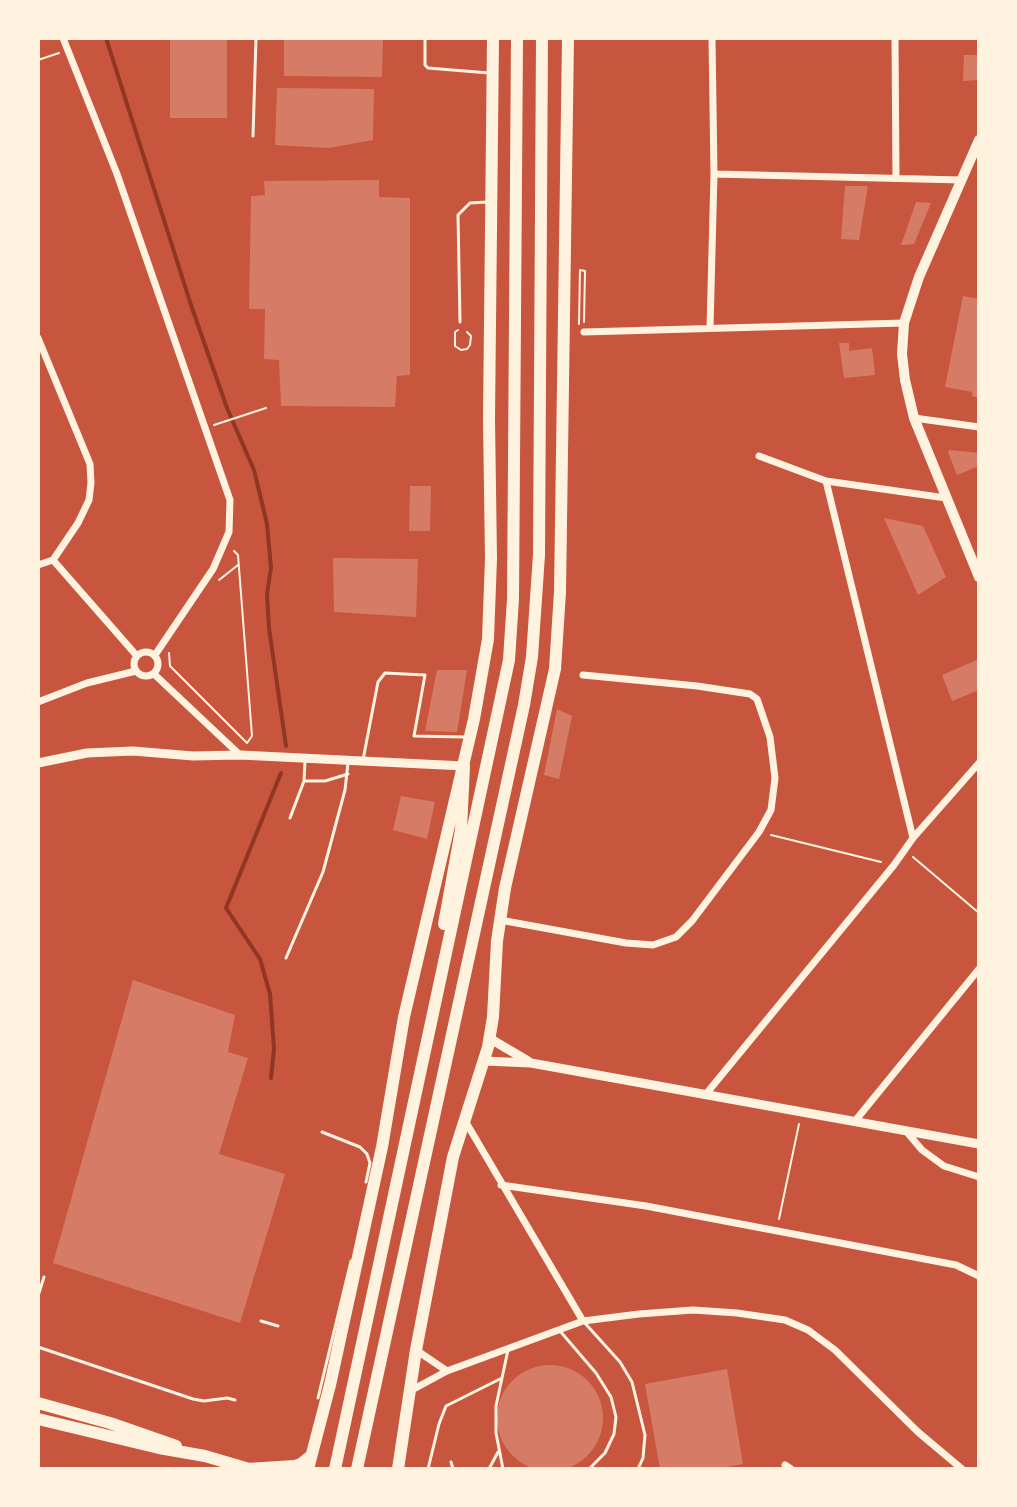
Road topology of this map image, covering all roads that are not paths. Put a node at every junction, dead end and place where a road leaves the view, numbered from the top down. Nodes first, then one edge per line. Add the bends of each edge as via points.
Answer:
1 (63, 38) edge
2 (256, 38) edge
3 (425, 38) edge
4 (493, 38) edge
5 (517, 38) edge
6 (542, 38) edge
7 (568, 38) edge
8 (712, 38) edge
9 (895, 38) edge
10 (493, 73) junction
11 (253, 136) dead end
12 (979, 140) edge
13 (714, 174) junction
14 (896, 178) junction
15 (961, 180) junction
16 (491, 202) junction
17 (460, 322) dead end
18 (904, 323) junction
19 (710, 328) junction
20 (584, 332) road end
21 (38, 338) edge
22 (914, 418) junction
23 (979, 427) edge
24 (759, 456) dead end
25 (826, 481) junction
26 (946, 498) junction
27 (53, 560) junction
28 (38, 565) edge
29 (979, 577) edge
30 (155, 655) junction
31 (137, 656) junction
32 (136, 671) junction
33 (154, 674) junction
34 (583, 675) dead end
35 (38, 702) edge
36 (470, 737) junction
37 (240, 755) junction
38 (306, 758) junction
39 (348, 760) junction
40 (363, 760) junction
41 (38, 763) edge
42 (979, 763) edge
43 (464, 766) junction
44 (348, 774) junction
45 (304, 781) junction
46 (290, 818) dead end
47 (913, 838) junction
48 (500, 920) junction
49 (286, 958) dead end
50 (979, 969) edge
51 (489, 1038) junction
52 (484, 1061) junction
53 (531, 1063) junction
54 (706, 1094) junction
55 (464, 1119) junction
56 (855, 1121) junction
57 (906, 1131) junction
58 (322, 1132) dead end
59 (380, 1143) dead end
60 (979, 1144) edge
61 (979, 1177) edge
62 (366, 1182) dead end
63 (501, 1185) junction
64 (387, 1234) junction
65 (979, 1276) edge
66 (44, 1277) dead end
67 (38, 1296) edge
68 (261, 1321) dead end
69 (583, 1321) junction
70 (278, 1326) dead end
71 (559, 1329) junction
72 (38, 1347) edge
73 (508, 1347) junction
74 (416, 1350) junction
75 (447, 1371) junction
76 (502, 1378) junction
77 (410, 1391) junction
78 (318, 1398) dead end
79 (235, 1400) dead end
80 (38, 1403) edge
81 (38, 1419) edge
82 (498, 1452) junction
83 (205, 1456) junction
84 (451, 1462) dead end
85 (217, 1464) edge
86 (312, 1464) edge
87 (248, 1469) edge
88 (335, 1469) edge
89 (357, 1469) edge
90 (398, 1469) edge
91 (428, 1469) edge
92 (453, 1469) edge
93 (489, 1469) edge
94 (503, 1469) edge
95 (589, 1469) edge
96 (638, 1469) edge
97 (962, 1469) edge

1 - 30 street via 117,174 230,500 225,542 201,589
2 - 11 lane
3 - 10 lane via 428,68
4 - 10 highway
5 - 64 highway via 509,660
6 - 89 highway via 539,555 532,657
7 - 48 highway via 555,669
8 - 13 street
9 - 14 street
10 - 16 highway
12 - 15 main road
13 - 14 street
13 - 19 street
14 - 15 street
15 - 18 main road
16 - 17 lane via 470,203 458,215
16 - 36 highway via 491,574 488,639
18 - 19 street
18 - 22 main road via 903,367
19 - 20 street
21 - 27 street via 90,464 89,500
22 - 23 street
22 - 26 main road
24 - 25 street
25 - 26 street
25 - 47 street
26 - 29 main road
27 - 28 street
27 - 31 street
30 - 31 street
30 - 33 street via 159,664
31 - 32 street
32 - 33 street
32 - 35 street
33 - 37 street
34 - 48 street via 726,689 757,699 770,737 775,778 771,810 676,937 653,945 626,943
36 - 40 lane via 414,736 425,675 385,673 378,682
36 - 43 highway
37 - 38 street
37 - 41 street via 118,751
38 - 39 street
38 - 45 lane
39 - 40 street
39 - 44 lane
40 - 43 street
42 - 47 street
43 - 64 highway via 461,830 397,1148
43 - 86 highway via 414,971 382,1147
44 - 45 lane
44 - 49 lane via 323,872
45 - 46 lane
47 - 54 street
48 - 51 highway
50 - 56 street
51 - 52 highway
51 - 53 street
52 - 53 street
52 - 55 highway
53 - 54 street
54 - 56 street
55 - 63 street
55 - 74 highway
56 - 57 street
57 - 60 street
57 - 61 street via 944,1166
58 - 62 lane via 367,1154
59 - 78 lane
63 - 65 street via 646,1206 956,1265
63 - 69 street
64 - 88 highway
66 - 67 lane
68 - 70 lane
69 - 71 street
69 - 96 lane via 632,1382 645,1435
69 - 97 street via 693,1310 785,1320 835,1350
71 - 73 street
71 - 95 lane via 596,1373 616,1417 605,1453
72 - 79 lane via 193,1399
73 - 75 street
73 - 76 lane
74 - 75 street
74 - 77 highway
75 - 77 street
76 - 82 lane via 496,1406
76 - 91 lane via 446,1406
77 - 90 highway
80 - 83 highway
81 - 83 highway
82 - 93 lane
82 - 94 lane
83 - 85 highway
84 - 92 lane
85 - 87 highway
86 - 87 highway

